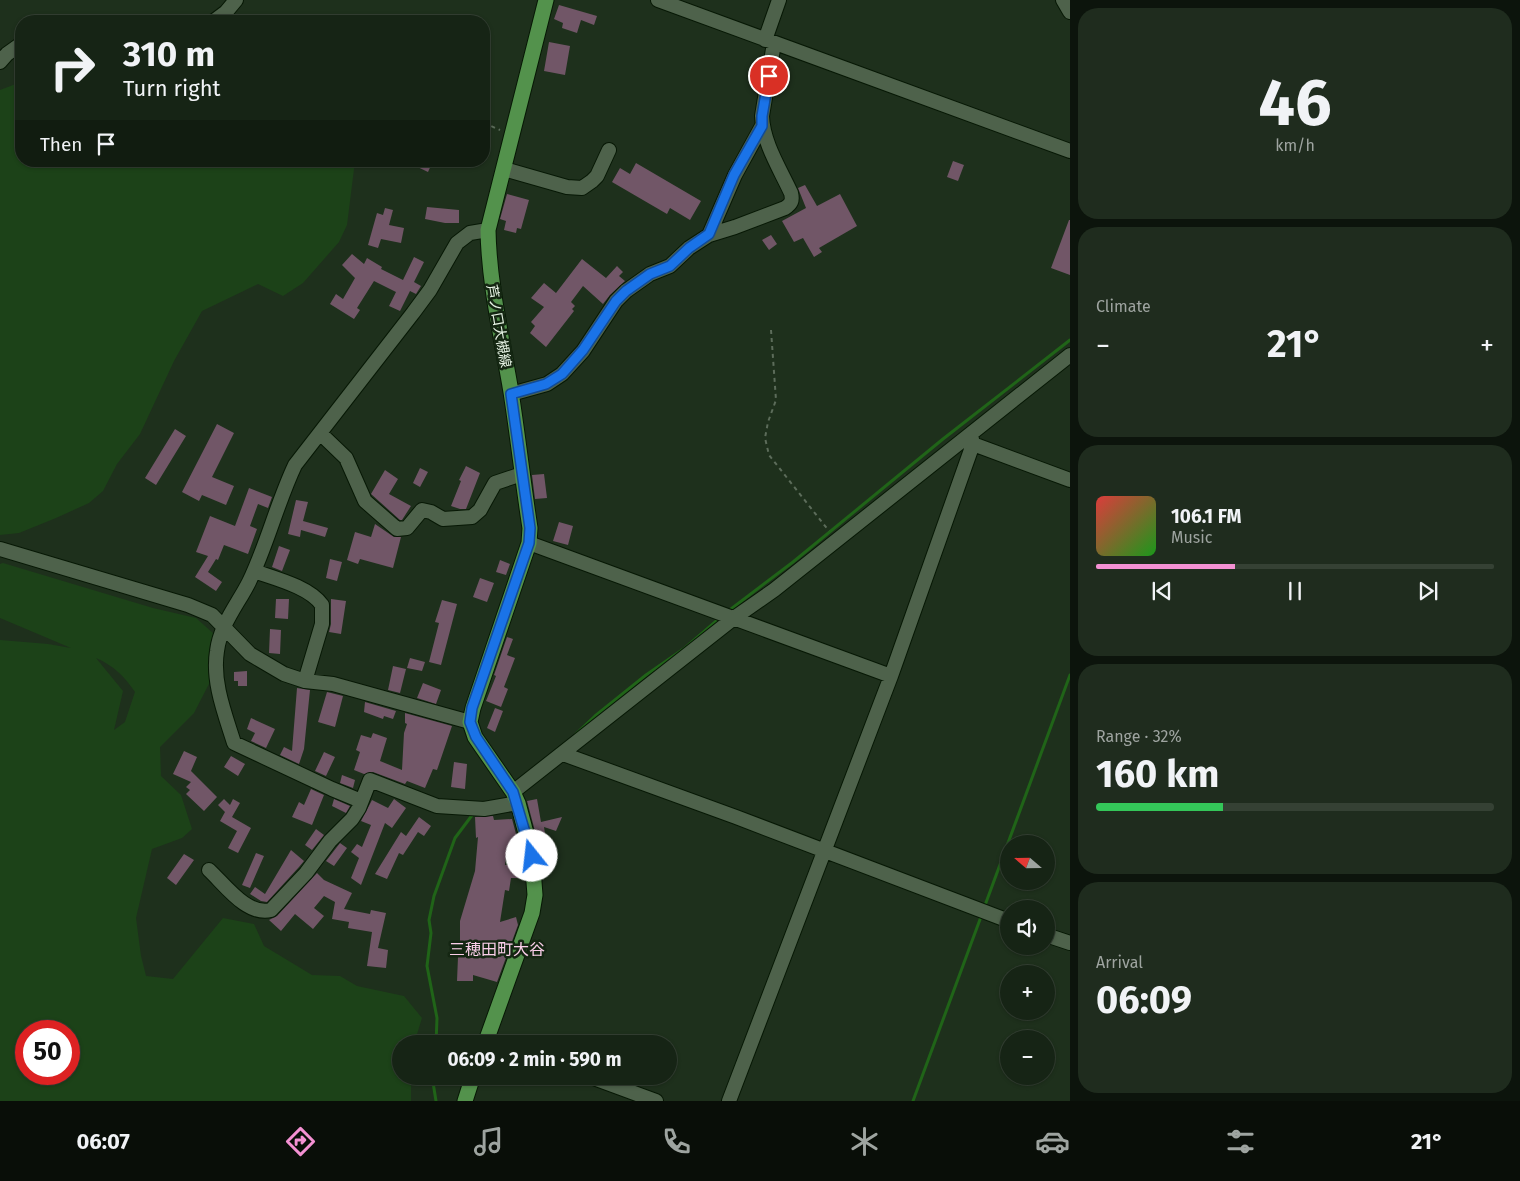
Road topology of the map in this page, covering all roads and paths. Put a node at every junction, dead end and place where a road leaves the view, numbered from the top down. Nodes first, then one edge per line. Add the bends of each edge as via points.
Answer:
1 (236, 0) edge
2 (546, 0) edge
3 (658, 0) edge
4 (779, 0) edge
5 (1063, 0) edge
6 (1070, 12) edge
7 (222, 15) edge
8 (769, 41) junction
9 (15, 49) edge
10 (0, 62) edge
11 (490, 125) edge
12 (762, 126) junction
13 (513, 135) junction
14 (609, 150) dead end
15 (1070, 151) edge
16 (504, 169) junction
17 (488, 230) junction
18 (709, 234) junction
19 (771, 330) dead end
20 (1070, 355) edge
21 (511, 394) junction
22 (320, 433) junction
23 (972, 440) junction
24 (522, 474) junction
25 (1070, 480) edge
26 (837, 540) junction
27 (529, 543) junction
28 (0, 549) edge
29 (254, 571) junction
30 (734, 618) junction
31 (223, 628) junction
32 (891, 676) junction
33 (305, 680) junction
34 (470, 722) junction
35 (563, 754) junction
36 (515, 798) junction
37 (361, 801) junction
38 (824, 850) junction
39 (210, 870) dead end
40 (1000, 918) edge
41 (1055, 938) edge
42 (1070, 943) edge
43 (493, 1035) edge
44 (470, 1085) edge
45 (612, 1085) edge
46 (465, 1101) edge
47 (656, 1101) edge
48 (729, 1101) edge

1 - 7 street
2 - 13 main road, 芦ノ口大槻線
3 - 8 street
4 - 8 street
5 - 6 street
8 - 12 street
8 - 15 street
9 - 10 street
11 - 13 path
12 - 18 street via 734,175
12 - 18 street via 791,193 790,204
13 - 16 main road, 芦ノ口大槻線
14 - 16 street via 597,176 582,188
16 - 17 main road, 芦ノ口大槻線
17 - 21 main road, 芦ノ口大槻線 via 492,290
17 - 22 street via 470,233 457,243 430,290
18 - 21 street via 670,266 650,274 626,291 562,374 546,384
19 - 26 path via 776,400 765,438 769,456
20 - 23 street
21 - 24 main road, 芦ノ口大槻線
22 - 24 street via 346,458 365,501 397,529 407,528 422,510 443,519 472,517 480,510 495,483
22 - 29 street via 294,465
23 - 25 street
23 - 26 street
23 - 32 street
24 - 27 main road, 芦ノ口大槻線 via 530,528
26 - 30 street
27 - 30 street
27 - 34 main road, 芦ノ口大槻線
28 - 31 street via 188,605 212,615
29 - 31 street
29 - 33 street via 304,590 314,595 322,605 322,624
30 - 32 street
30 - 35 street
31 - 33 street via 250,654 284,674
31 - 37 street via 217,648 217,669 220,700 234,743
32 - 38 street
33 - 34 street via 341,686
34 - 36 main road
35 - 36 street
35 - 38 street
36 - 37 street via 484,809 437,806 370,780
36 - 43 main road via 532,856 534,895 532,913
37 - 39 street via 352,819 271,910 255,910 246,905
38 - 40 street
38 - 48 street
41 - 42 street
44 - 46 main road
45 - 47 street

